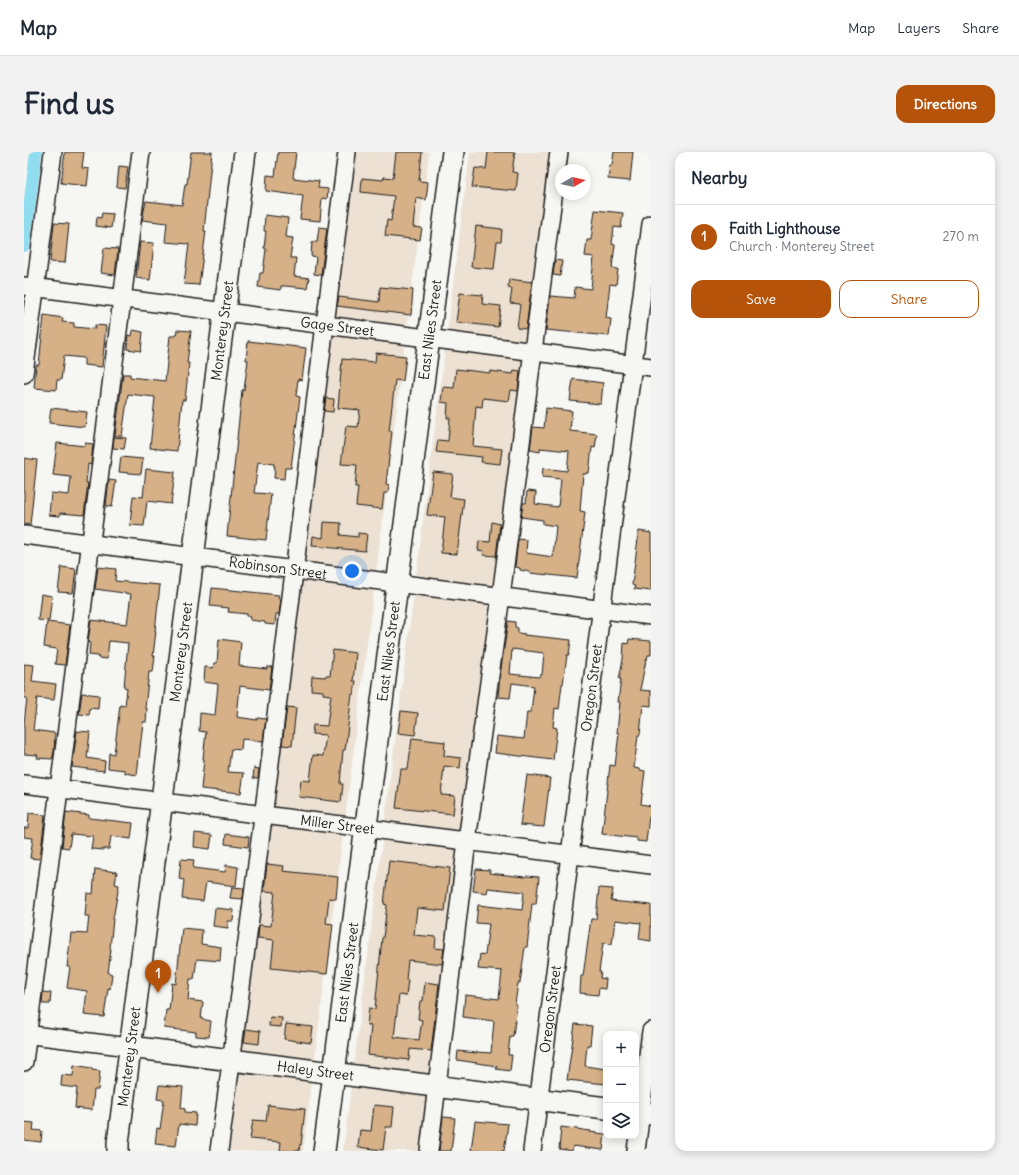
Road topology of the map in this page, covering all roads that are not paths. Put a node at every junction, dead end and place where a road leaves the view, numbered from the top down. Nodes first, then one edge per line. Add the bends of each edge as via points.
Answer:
1 (52, 152) edge
2 (141, 152) edge
3 (245, 152) edge
4 (347, 152) edge
5 (452, 152) edge
6 (559, 152) edge
7 (651, 224) edge
8 (30, 287) edge
9 (122, 299) junction
10 (224, 312) junction
11 (325, 325) junction
12 (429, 338) junction
13 (533, 351) junction
14 (633, 364) junction
15 (651, 366) edge
16 (24, 374) edge
17 (24, 535) edge
18 (90, 544) junction
19 (193, 557) junction
20 (294, 570) junction
21 (397, 583) junction
22 (501, 596) junction
23 (601, 609) junction
24 (651, 616) edge
25 (24, 784) edge
26 (59, 789) junction
27 (161, 802) junction
28 (264, 815) junction
29 (366, 828) junction
30 (467, 841) junction
31 (570, 855) junction
32 (651, 865) edge
33 (651, 1031) edge
34 (26, 1034) edge
35 (130, 1047) junction
36 (231, 1060) junction
37 (24, 1062) edge
38 (334, 1074) junction
39 (438, 1087) junction
40 (539, 1100) junction
41 (603, 1108) edge
42 (643, 1113) edge
43 (117, 1148) edge
44 (219, 1151) edge
45 (324, 1151) edge
46 (429, 1151) edge
47 (532, 1151) edge
48 (636, 1151) edge

1 - 8 street
2 - 9 street
3 - 10 main road, Monterey Street
4 - 11 street
5 - 12 main road, East Niles Street
6 - 13 street
7 - 14 street, Oregon Street
8 - 9 street, Gage Street
8 - 16 street
9 - 10 street, Gage Street
9 - 18 street
10 - 11 street, Gage Street
10 - 19 main road, Monterey Street
11 - 12 street, Gage Street
11 - 20 street
12 - 13 street, Gage Street
12 - 21 main road, East Niles Street
13 - 14 street, Gage Street
13 - 22 street
14 - 15 street, Gage Street
14 - 23 street, Oregon Street
17 - 18 street, Robinson Street
18 - 19 street, Robinson Street
18 - 26 street
19 - 20 street, Robinson Street
19 - 27 main road, Monterey Street
20 - 21 street, Robinson Street
20 - 28 street
21 - 22 street, Robinson Street
21 - 29 main road, East Niles Street
22 - 23 street, Robinson Street
22 - 30 street
23 - 24 street, Robinson Street
23 - 31 street, Oregon Street
25 - 26 street, Miller Street
26 - 27 street, Miller Street
26 - 34 street
27 - 28 street, Miller Street
27 - 35 main road, Monterey Street
28 - 29 street, Miller Street
28 - 36 street
29 - 30 street, Miller Street
29 - 38 main road, East Niles Street
30 - 31 street, Miller Street
30 - 39 street
31 - 32 street, Miller Street
31 - 40 street, Oregon Street
33 - 42 street
34 - 35 street, Haley Street
34 - 37 street
35 - 36 main road, Haley Street
35 - 43 main road, Monterey Street
36 - 38 main road, Haley Street
36 - 44 street
38 - 39 main road, Haley Street
38 - 45 main road, East Niles Street
39 - 40 main road, Haley Street
39 - 46 street
40 - 41 main road, Haley Street
40 - 47 street, Oregon Street
42 - 48 street

